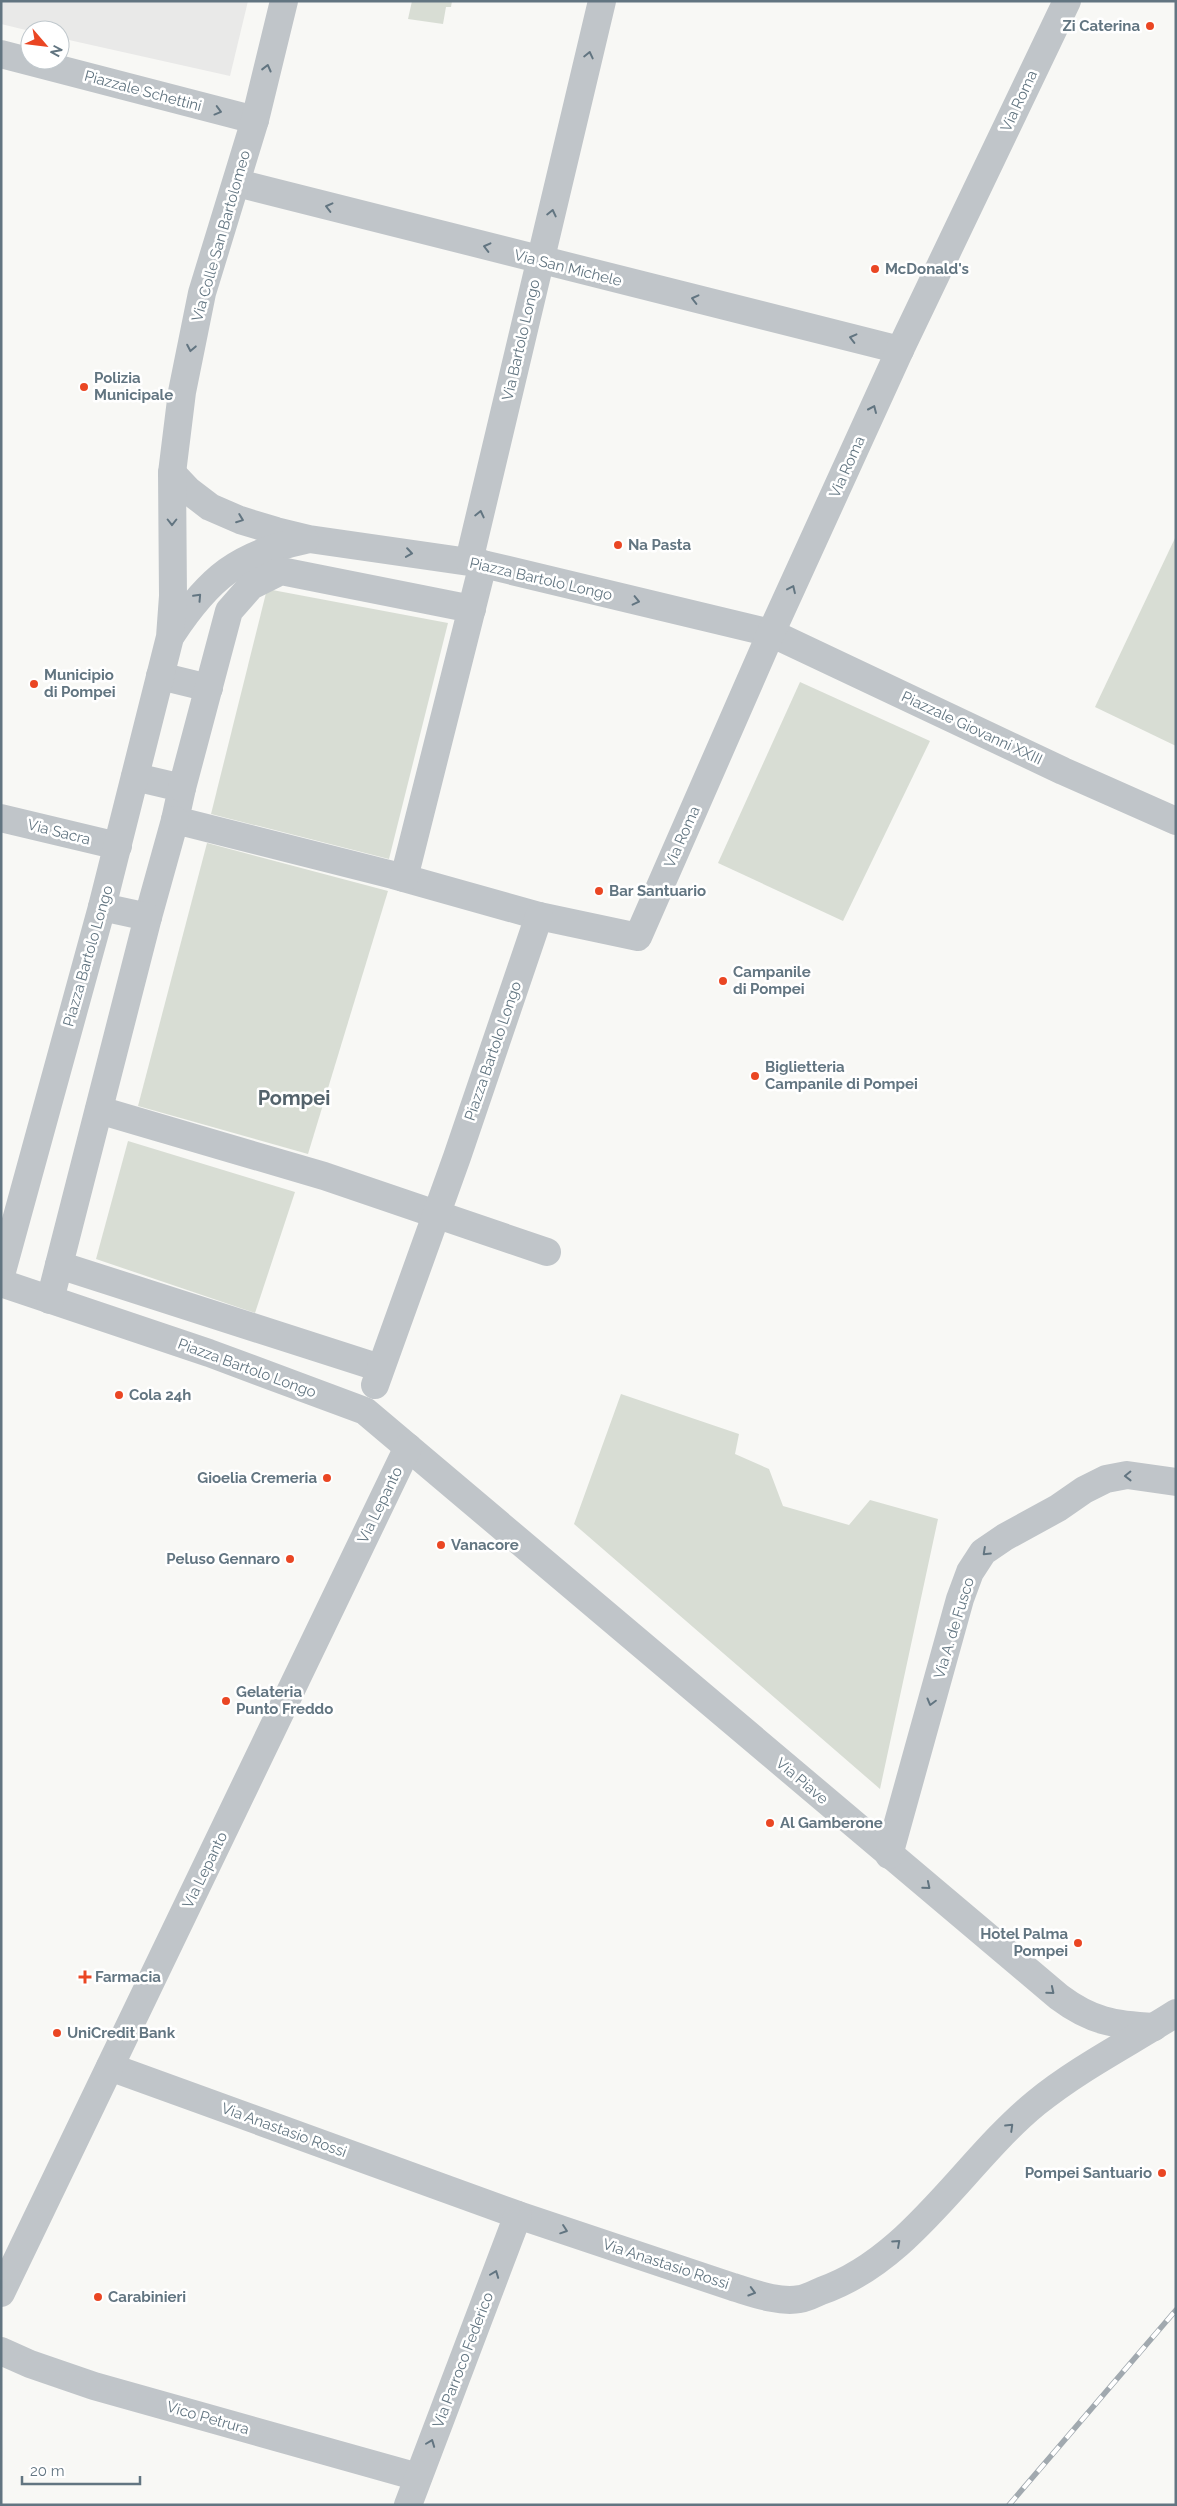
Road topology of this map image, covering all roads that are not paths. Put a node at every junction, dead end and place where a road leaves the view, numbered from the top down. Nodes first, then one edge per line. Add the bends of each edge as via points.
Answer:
1 (284, 1) edge
2 (602, 1) edge
3 (1067, 1) edge
4 (1, 54) edge
5 (255, 120) junction
6 (236, 183) junction
7 (540, 261) junction
8 (900, 350) junction
9 (172, 473) junction
10 (309, 539) junction
11 (376, 548) junction
12 (476, 563) junction
13 (367, 588) junction
14 (472, 609) junction
15 (771, 633) junction
16 (170, 636) junction
17 (160, 676) junction
18 (209, 688) junction
19 (135, 777) junction
20 (182, 788) junction
21 (1, 818) edge
22 (175, 820) junction
23 (1176, 820) edge
24 (118, 846) junction
25 (404, 878) junction
26 (102, 907) junction
27 (539, 916) junction
28 (148, 917) junction
29 (99, 1110) junction
30 (436, 1215) junction
31 (547, 1252) dead end
32 (59, 1265) junction
33 (1, 1275) edge
34 (1, 1283) edge
35 (50, 1300) junction
36 (408, 1447) junction
37 (1176, 1482) edge
38 (468, 1498) joint
39 (889, 1854) junction
40 (1165, 2020) edge
41 (110, 2067) junction
42 (518, 2215) junction
43 (1, 2293) edge
44 (1, 2351) edge
45 (418, 2477) junction
46 (408, 2505) edge

5 -> 1 street, Via Colle San Bartolomeo
7 -> 2 street, Via Bartolo Longo
3 - 8 street, Via Roma
4 -> 5 street, Piazzale Schettini
5 - 6 street, Via Colle San Bartolomeo
7 -> 6 street, Via San Michele
6 -> 9 street, Via Colle San Bartolomeo via 202,293 182,392
8 -> 7 street, Via San Michele
12 -> 7 street, Via Bartolo Longo
15 -> 8 street, Via Roma
9 -> 10 street, Piazza Bartolo Longo via 189,492 210,506 240,520
9 -> 16 street, Piazza Bartolo Longo via 173,596
10 - 11 street, Piazza Bartolo Longo
16 -> 10 street, Piazza Bartolo Longo via 192,604 218,577 246,558 276,546
11 -> 12 street, Piazza Bartolo Longo
11 - 13 street
12 - 14 street, Via Bartolo Longo
12 -> 15 street, Piazza Bartolo Longo
13 - 14 street
13 - 18 street via 281,571 251,586 229,611
14 - 25 street, Via Bartolo Longo
15 - 23 street, Piazzale Giovanni XXIII via 1063,771
15 - 27 street, Via Roma via 638,938
16 - 17 street, Piazza Bartolo Longo
17 - 18 street
17 - 19 street, Piazza Bartolo Longo
18 - 20 street
19 - 20 street
19 - 24 street, Piazza Bartolo Longo
20 - 22 street
21 - 24 street, Via Sacra
22 - 25 street
22 - 28 street
24 - 26 street, Piazza Bartolo Longo
25 - 27 street
26 - 28 street
26 - 33 street, Piazza Bartolo Longo
27 - 30 street, Piazza Bartolo Longo
28 - 29 street
29 - 30 street via 317,1174
29 - 32 street
30 - 31 street
30 - 32 street, Piazza Bartolo Longo via 378,1376
32 - 35 street
34 - 35 street, Piazza Bartolo Longo
35 - 36 street, Piazza Bartolo Longo via 209,1353 365,1411
36 - 38 street, Piazza Bartolo Longo
36 - 41 street, Via Lepanto
37 -> 39 street, Via A. de Fusco via 1127,1475 1106,1478 983,1552 970,1572 960,1599
38 - 39 street, Via Piave
39 -> 40 street, Via Piave via 1082,2014 1120,2025
42 -> 40 street, Via Anastasio Rossi via 733,2287 765,2296 799,2299 839,2285 874,2264 912,2230 1009,2127 1036,2104 1071,2078
41 - 42 street, Via Anastasio Rossi
41 - 43 street, Via Lepanto
45 -> 42 street, Via Parroco Federico
44 - 45 street, Vico Petrura via 94,2386
45 - 46 street, Via Parroco Federico

